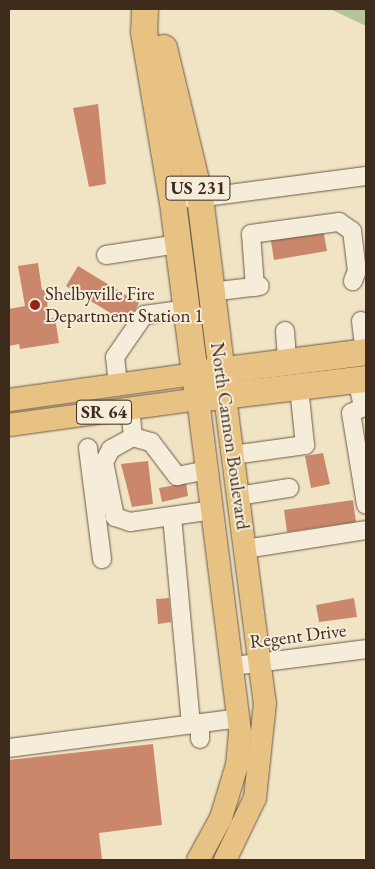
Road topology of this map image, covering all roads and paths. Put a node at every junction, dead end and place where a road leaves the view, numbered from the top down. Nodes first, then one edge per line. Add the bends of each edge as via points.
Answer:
1 (145, 9) edge
2 (153, 9) edge
3 (366, 176) edge
4 (200, 197) junction
5 (167, 198) junction
6 (179, 244) junction
7 (106, 255) dead end
8 (354, 280) dead end
9 (210, 292) junction
10 (187, 309) junction
11 (361, 321) dead end
12 (285, 331) dead end
13 (366, 352) edge
14 (288, 362) junction
15 (221, 371) junction
16 (362, 380) edge
17 (118, 385) junction
18 (197, 387) junction
19 (299, 388) junction
20 (40, 396) junction
21 (225, 397) junction
22 (9, 400) edge
23 (130, 408) junction
24 (43, 420) junction
25 (9, 425) edge
26 (133, 437) junction
27 (88, 448) dead end
28 (233, 455) junction
29 (208, 470) junction
30 (289, 488) dead end
31 (238, 496) junction
32 (366, 505) edge
33 (213, 510) junction
34 (172, 516) junction
35 (366, 530) edge
36 (246, 549) junction
37 (102, 559) dead end
38 (366, 649) edge
39 (261, 662) junction
40 (234, 666) junction
41 (239, 718) junction
42 (197, 729) junction
43 (9, 748) edge
44 (198, 860) edge
45 (225, 860) edge

1 - 5 highway, North Cannon Boulevard / US 231 via 144,32
2 - 4 highway, North Cannon Boulevard / US 231
3 - 4 street
4 - 5 street
4 - 9 highway, North Cannon Boulevard / US 231
5 - 6 highway, North Cannon Boulevard / US 231
6 - 7 street
6 - 10 highway, North Cannon Boulevard / US 231
8 - 9 street via 357,271 352,231 339,222 251,234 257,287
9 - 15 highway, North Cannon Boulevard / US 231
10 - 17 street via 144,315 115,357
10 - 18 highway, North Cannon Boulevard / US 231
11 - 13 street
12 - 14 street
13 - 14 highway
14 - 15 highway
15 - 18 highway
15 - 21 highway, North Cannon Boulevard
16 - 19 highway
16 - 32 street via 363,407 351,413
17 - 18 main road, SR 64
17 - 20 main road, SR 64
18 - 21 highway
18 - 23 main road, SR 64
18 - 29 main road, North Cannon Boulevard
19 - 21 highway
19 - 28 street via 305,446
20 - 22 main road, SR 64
20 - 24 street
21 - 28 main road, North Cannon Boulevard
23 - 24 main road, SR 64
23 - 26 street
24 - 25 main road, SR 64
26 - 29 street via 151,442 177,476
26 - 34 street via 111,449 104,462 116,517 130,522
27 - 37 street
28 - 31 main road, North Cannon Boulevard
29 - 33 main road, North Cannon Boulevard
30 - 31 street
31 - 36 main road, North Cannon Boulevard
33 - 34 street
33 - 40 main road, North Cannon Boulevard
34 - 42 street
35 - 36 street
36 - 39 main road, North Cannon Boulevard
38 - 39 street, Regent Drive
39 - 40 street, Regent Drive
39 - 45 main road, North Cannon Boulevard via 265,703 261,775 245,824
40 - 41 main road, North Cannon Boulevard
41 - 42 street
41 - 44 main road, North Cannon Boulevard via 237,765 221,818
42 - 43 street

